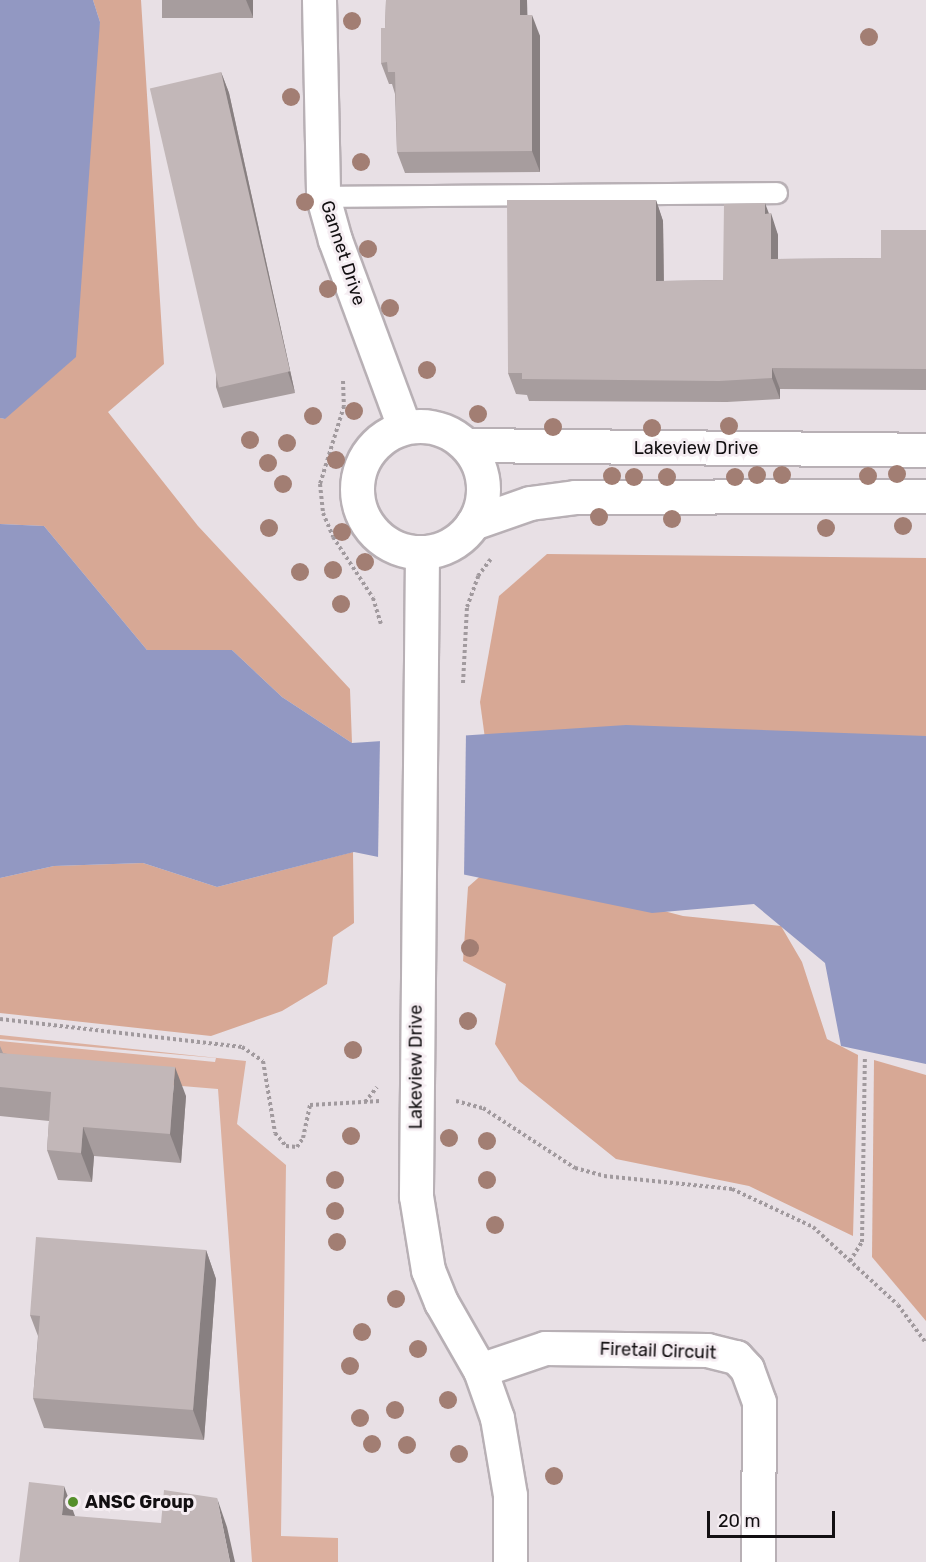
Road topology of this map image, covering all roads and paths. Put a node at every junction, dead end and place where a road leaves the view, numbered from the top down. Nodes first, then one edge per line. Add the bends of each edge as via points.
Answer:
1 (319, 0) edge
2 (777, 193) dead end
3 (323, 197) junction
4 (341, 371) dead end
5 (404, 426) junction
6 (466, 445) junction
7 (926, 450) edge
8 (926, 496) edge
9 (473, 524) junction
10 (497, 551) dead end
11 (422, 554) junction
12 (381, 624) dead end
13 (462, 689) dead end
14 (0, 1019) edge
15 (865, 1059) dead end
16 (378, 1086) dead end
17 (456, 1090) dead end
18 (415, 1100) junction
19 (457, 1101) junction
20 (365, 1102) junction
21 (850, 1261) junction
22 (926, 1343) edge
23 (480, 1370) junction
24 (510, 1562) edge
25 (758, 1562) edge

1 - 3 street, Gannet Drive
2 - 3 lane
3 - 5 street, Gannet Drive via 335,240
4 - 12 path via 344,406 320,484 323,513 333,537 373,598
5 - 6 street via 427,425 448,432
5 - 11 street via 373,445 363,460 357,495 370,529 400,549
6 - 7 street, Lakeview Drive
6 - 9 street via 478,462 483,483 481,504
8 - 9 street via 575,497 530,503
9 - 11 street via 458,539
10 - 13 path via 478,576 467,607
11 - 18 street, Lakeview Drive
14 - 20 path via 243,1047 263,1061 275,1133 286,1146 297,1148 303,1138 310,1105
15 - 21 path via 862,1242
16 - 20 path
17 - 19 path
18 - 19 path
18 - 20 path
18 - 23 street, Lakeview Drive via 416,1196 428,1270 441,1302
19 - 21 path via 483,1108 575,1168 604,1176 732,1189 813,1227
21 - 22 path via 898,1305
23 - 24 street, Lakeview Drive via 506,1455
23 - 25 street, Firetail Circuit via 545,1348 707,1350 736,1357 747,1369 759,1402

